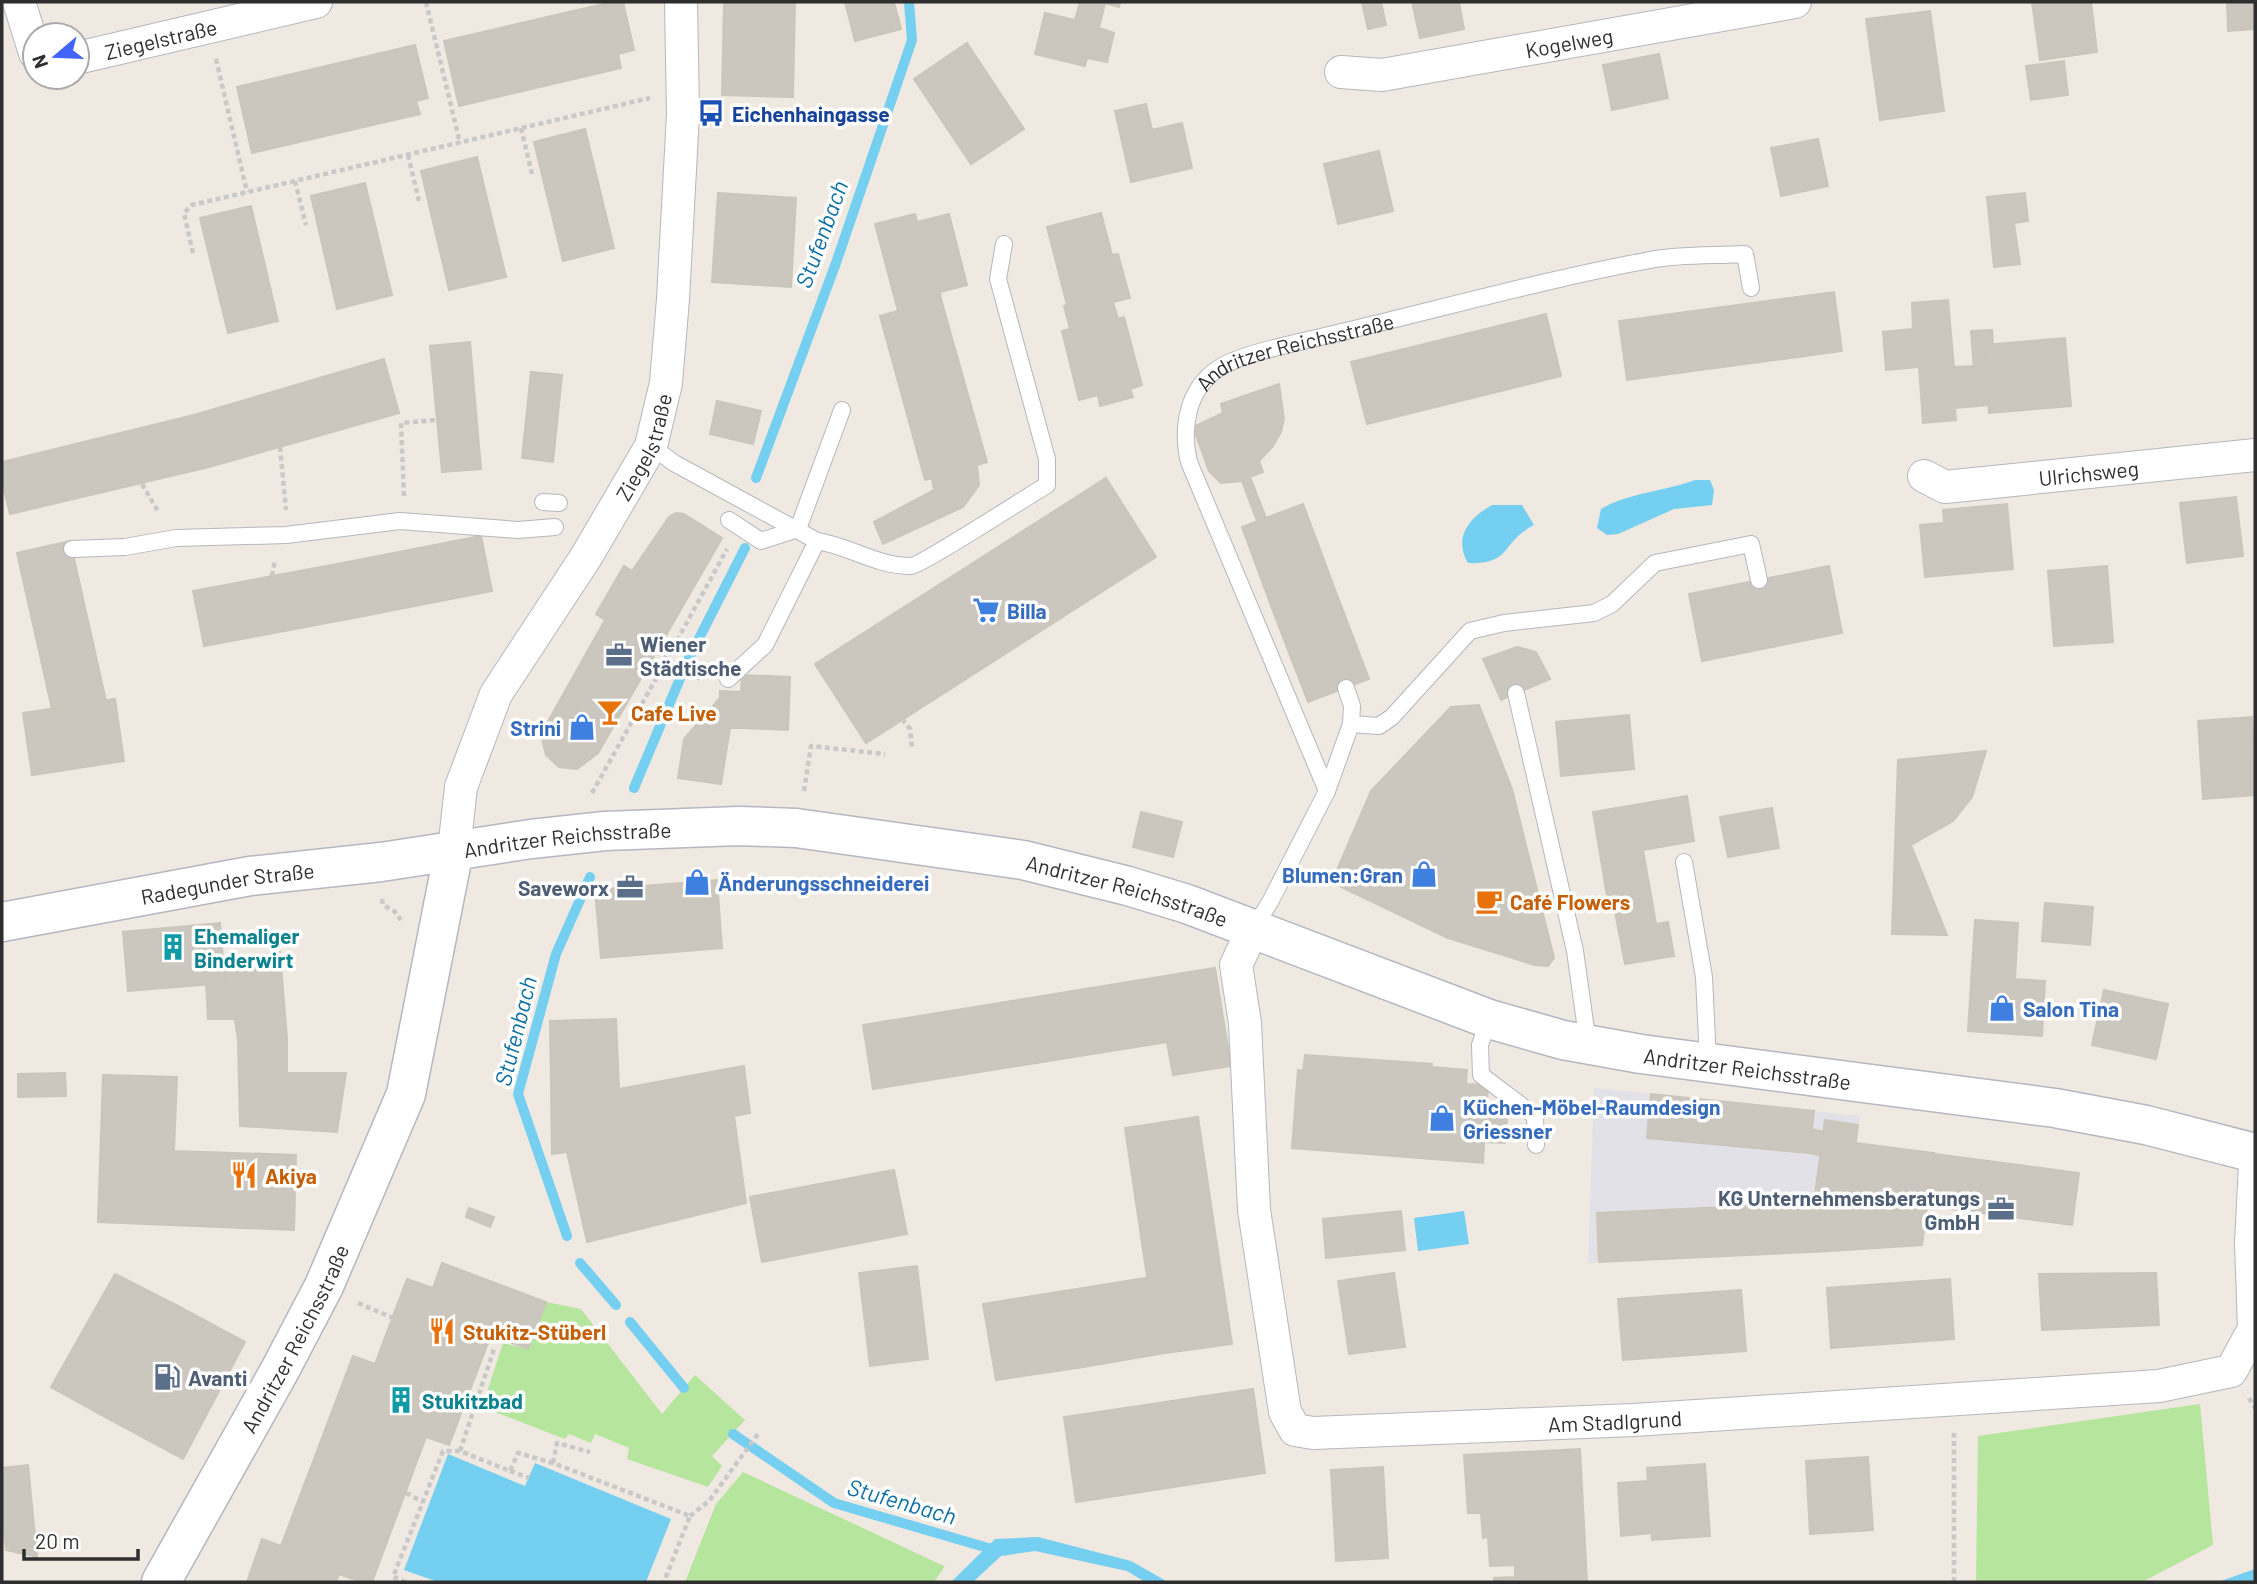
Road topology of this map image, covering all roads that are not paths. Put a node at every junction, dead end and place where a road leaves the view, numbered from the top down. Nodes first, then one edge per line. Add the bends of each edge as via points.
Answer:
1 (19, 2) edge
2 (316, 2) edge
3 (681, 2) edge
4 (1796, 2) edge
5 (243, 10) edge
6 (25, 21) edge
7 (91, 55) edge
8 (1341, 72) dead end
9 (1004, 244) dead end
10 (1752, 288) dead end
11 (842, 410) dead end
12 (651, 446) junction
13 (2255, 455) edge
14 (1924, 476) dead end
15 (734, 523) road end
16 (555, 527) dead end
17 (798, 529) junction
18 (817, 541) junction
19 (72, 549) dead end
20 (1759, 580) dead end
21 (728, 680) dead end
22 (1346, 688) dead end
23 (1516, 693) dead end
24 (1350, 724) junction
25 (1327, 791) junction
26 (454, 850) junction
27 (1684, 862) dead end
28 (2, 922) edge
29 (1253, 929) junction
30 (1489, 1019) junction
31 (1588, 1044) junction
32 (1708, 1061) junction
33 (1536, 1145) dead end
34 (2255, 1153) edge
35 (2255, 1164) edge
36 (161, 1582) edge

1 - 6 street
2 - 5 street, Ziegelstraße
3 - 12 street, Ziegelstraße via 682,114 673,299 666,383
4 - 8 street, Kogelweg via 1382,75
5 - 7 street, Ziegelstraße via 209,28
9 - 18 lane via 998,279 1047,459 1047,485 914,566 874,561
10 - 25 lane, Andritzer Reichsstraße via 1745,254 1652,259 1302,342 1231,361 1208,377 1185,422 1189,462
11 - 17 lane
12 - 17 lane
12 - 26 street, Ziegelstraße via 586,557 496,694 461,787
13 - 14 street, Ulrichsweg via 1945,487
15 - 17 lane via 761,541
16 - 19 lane via 519,530 403,521 286,535 176,538 125,547
17 - 18 lane
18 - 21 lane via 765,645
20 - 24 lane via 1751,544 1655,563 1612,604 1594,613 1470,631 1392,717 1379,726
22 - 24 lane, Andritzer Reichsstraße via 1352,706
23 - 31 lane via 1575,951
24 - 25 lane, Andritzer Reichsstraße
25 - 29 lane, Andritzer Reichsstraße
26 - 28 main road, Radegunder Straße via 250,876
26 - 29 main road, Andritzer Reichsstraße via 605,831 796,828 1023,860 1128,886
26 - 36 main road, Andritzer Reichsstraße via 407,1094 324,1286
27 - 32 lane via 1704,977
29 - 30 main road, Andritzer Reichsstraße
29 - 35 street, Am Stadlgrund via 1236,965 1245,1023 1254,1210 1285,1412 1295,1430 1469,1429 2159,1385 2231,1371 2254,1329 2251,1243
30 - 31 main road, Andritzer Reichsstraße
30 - 33 lane via 1480,1045 1481,1075 1535,1116
31 - 32 main road, Andritzer Reichsstraße
32 - 34 main road, Andritzer Reichsstraße via 2055,1108

